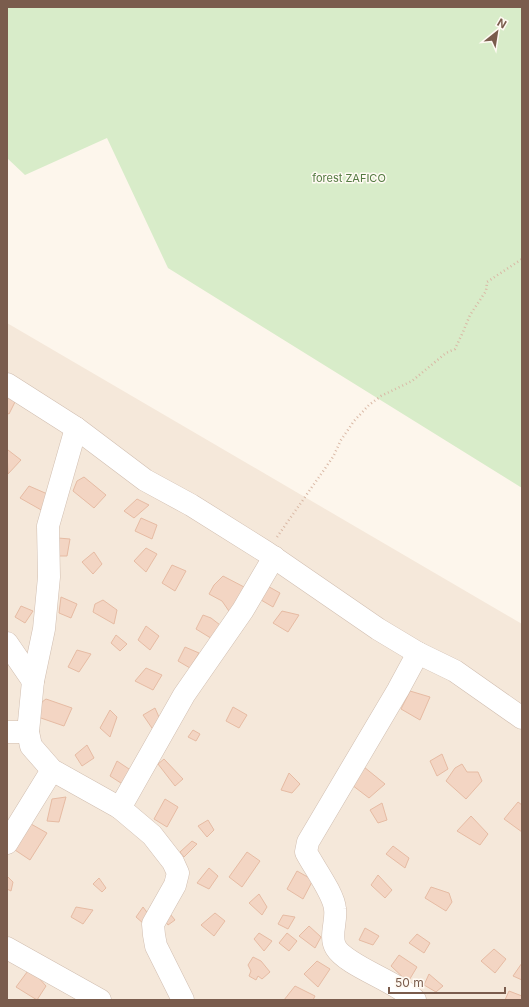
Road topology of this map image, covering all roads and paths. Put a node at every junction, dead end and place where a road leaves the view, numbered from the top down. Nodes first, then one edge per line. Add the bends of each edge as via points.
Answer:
1 (522, 259) edge
2 (7, 384) edge
3 (76, 428) junction
4 (270, 555) junction
5 (7, 643) edge
6 (418, 653) junction
7 (33, 681) junction
8 (522, 718) edge
9 (17, 732) edge
10 (52, 770) junction
11 (120, 808) junction
12 (7, 843) edge
13 (7, 948) edge
14 (100, 1000) edge
15 (183, 1000) edge
16 (415, 1000) edge

1 - 4 path via 487,282 486,291 470,315 455,349 446,352 412,381 369,404 341,440
2 - 3 street
3 - 4 street via 145,480 191,505
3 - 7 street via 48,526 49,576 44,629
4 - 6 street via 346,609
4 - 11 street via 243,610 184,695
5 - 7 street
6 - 8 street via 455,671
6 - 16 street via 308,842 306,852 335,906 333,940 336,948 346,958 401,988
7 - 9 street
9 - 10 street
10 - 11 street
10 - 12 street
11 - 15 street via 152,835 173,862 178,873 175,885 153,924 156,946
13 - 14 street

